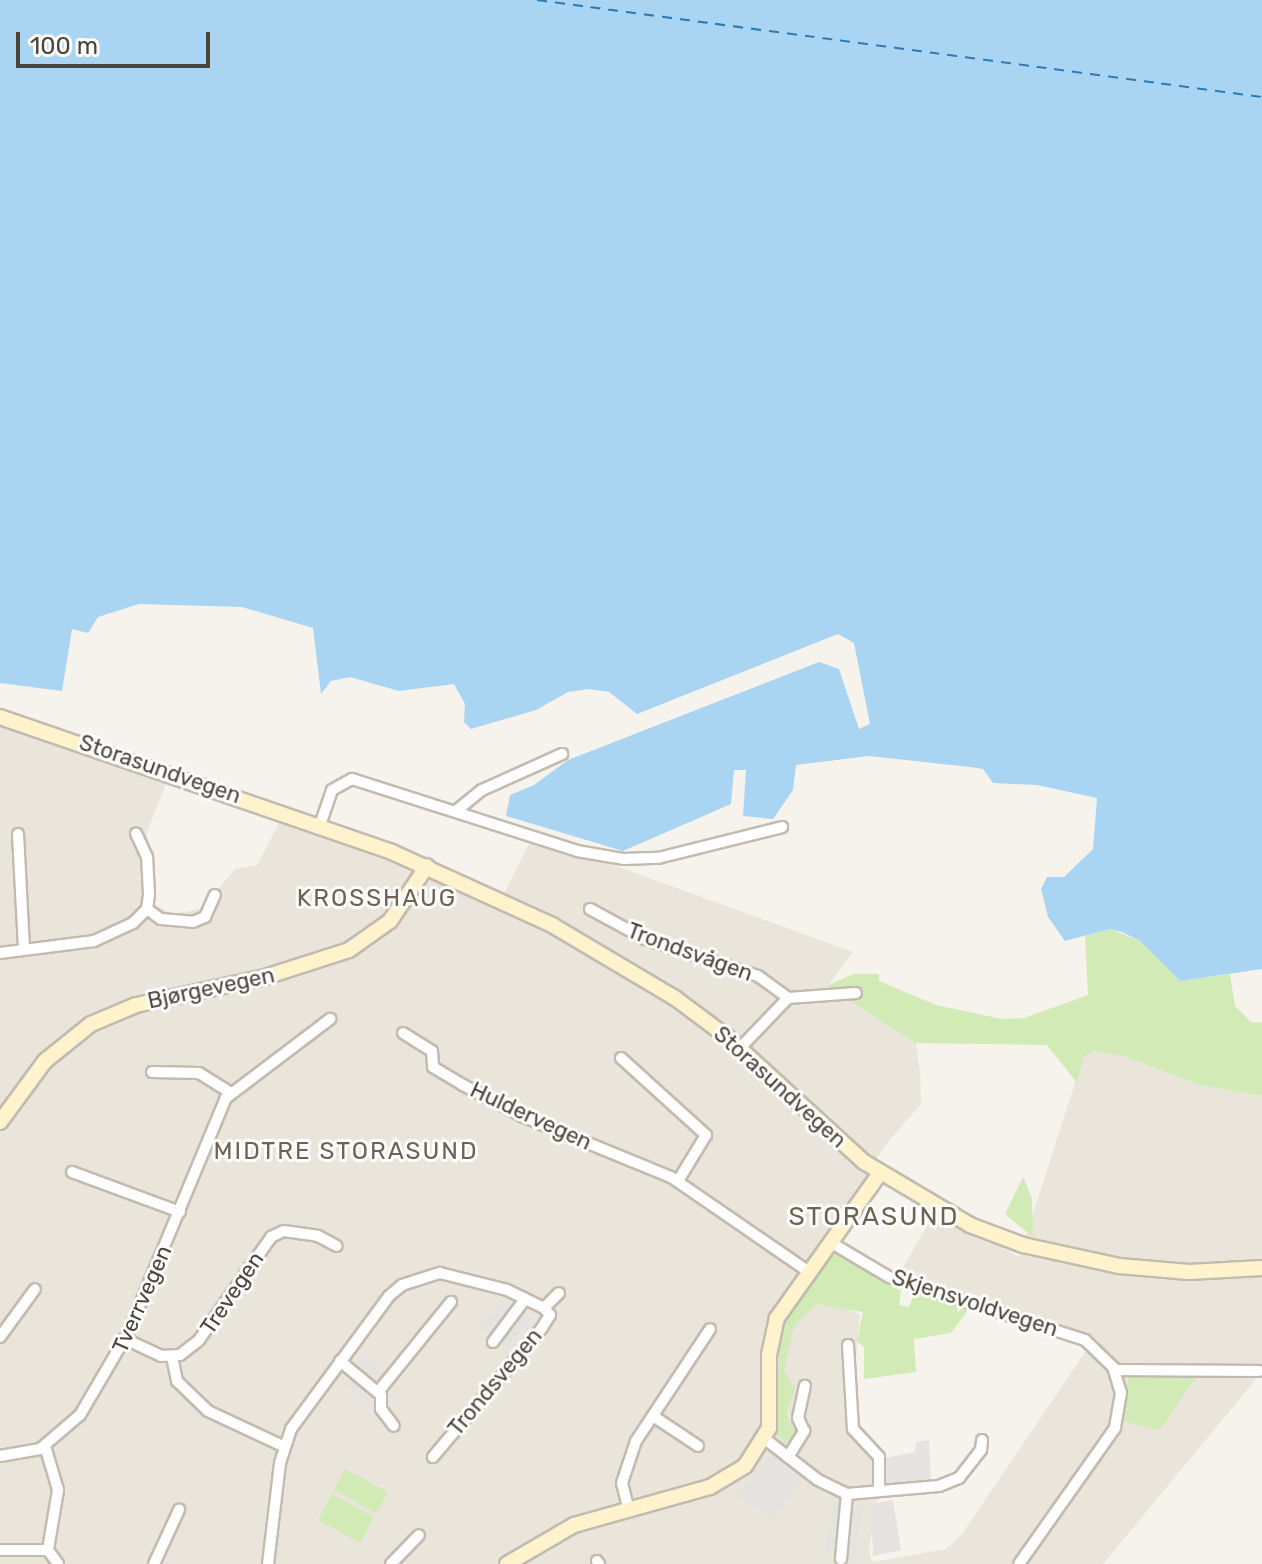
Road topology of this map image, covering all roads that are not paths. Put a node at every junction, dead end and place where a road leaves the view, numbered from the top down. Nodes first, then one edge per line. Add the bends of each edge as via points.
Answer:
1 (0, 717) edge
2 (562, 754) dead end
3 (456, 811) junction
4 (320, 825) junction
5 (782, 827) dead end
6 (136, 833) dead end
7 (18, 834) dead end
8 (427, 866) junction
9 (215, 895) dead end
10 (147, 909) junction
11 (590, 909) dead end
12 (24, 949) junction
13 (0, 953) edge
14 (856, 993) dead end
15 (788, 998) junction
16 (330, 1019) dead end
17 (403, 1033) dead end
18 (740, 1048) junction
19 (621, 1058) dead end
20 (152, 1072) dead end
21 (229, 1092) junction
22 (1, 1117) edge
23 (72, 1172) dead end
24 (880, 1173) junction
25 (678, 1181) junction
26 (180, 1212) junction
27 (830, 1242) junction
28 (337, 1246) dead end
29 (1262, 1268) edge
30 (808, 1271) junction
31 (35, 1289) dead end
32 (559, 1293) dead end
33 (525, 1299) junction
34 (451, 1302) dead end
35 (544, 1308) junction
36 (710, 1329) dead end
37 (0, 1337) edge
38 (125, 1339) junction
39 (493, 1342) dead end
40 (848, 1345) dead end
41 (172, 1357) junction
42 (340, 1361) junction
43 (1115, 1370) junction
44 (1259, 1371) dead end
45 (805, 1386) dead end
46 (378, 1392) junction
47 (653, 1416) junction
48 (394, 1426) dead end
49 (765, 1439) junction
50 (982, 1440) dead end
51 (45, 1446) junction
52 (698, 1446) dead end
53 (285, 1447) junction
54 (0, 1456) edge
55 (433, 1457) dead end
56 (788, 1457) junction
57 (879, 1491) junction
58 (847, 1494) junction
59 (628, 1507) junction
60 (179, 1510) dead end
61 (419, 1535) dead end
62 (0, 1550) edge
63 (48, 1550) junction
64 (841, 1559) dead end
65 (58, 1564) edge
66 (154, 1564) edge
67 (268, 1564) edge
68 (391, 1564) edge
69 (507, 1564) edge
70 (1019, 1564) edge

1 - 4 main road, Storasundvegen
2 - 3 street via 482,790
3 - 4 street via 352,779 332,790
3 - 5 street via 577,851 638,860
4 - 8 main road, Storasundvegen
6 - 10 street via 150,875
7 - 12 street
8 - 18 main road, Storasundvegen via 611,957
8 - 22 main road, Bjørgevegen via 390,921 349,950 277,974 136,1005 91,1024 45,1061
9 - 10 street via 205,917 193,922 161,919
10 - 12 street via 133,923 94,941
11 - 15 street, Trondsvågen via 645,939 758,976
12 - 13 street
14 - 15 street
15 - 18 street
16 - 21 street
17 - 25 street, Huldervegen via 432,1051 433,1067 492,1102
18 - 24 main road, Storasundvegen via 819,1124
19 - 25 street via 706,1135
20 - 21 street via 199,1073
21 - 26 street, Tverrvegen
23 - 26 street
24 - 27 main road
24 - 29 main road, Storasundvegen via 970,1225 1046,1251 1171,1271
25 - 30 street, Huldervegen
26 - 38 street, Tverrvegen
27 - 30 main road
27 - 43 street, Skjensvoldvegen via 889,1277 1085,1340
28 - 41 street, Trevegen via 318,1236 284,1231 271,1237 199,1340
30 - 49 main road via 786,1301 772,1336 772,1405
31 - 37 street
32 - 35 street, Trondsvegen
33 - 35 street, Trondsvegen
33 - 39 street, Trondsvegen
33 - 42 street, Trondsvegen via 470,1278 426,1275 389,1296
34 - 46 street
35 - 55 street, Trondsvegen via 550,1315 542,1328
36 - 47 street
38 - 41 street
38 - 51 street, Tverrvegen via 93,1398
40 - 57 street via 853,1429 879,1457
41 - 53 street via 177,1381 204,1408
42 - 46 street
42 - 53 street, Trondsvegen via 301,1412
43 - 44 street
43 - 70 street via 1121,1393 1115,1428
45 - 56 street via 798,1418 804,1431
46 - 48 street via 381,1409
47 - 52 street
47 - 59 street via 626,1464 622,1483
49 - 56 street
49 - 59 main road via 745,1466 725,1481
50 - 57 street via 959,1478 939,1486
51 - 54 street
51 - 63 street via 58,1490
53 - 67 street, Trondsvegen
56 - 58 street
57 - 58 street
58 - 64 street
59 - 69 main road via 555,1534
60 - 66 street
61 - 68 street
62 - 63 street
63 - 65 street

